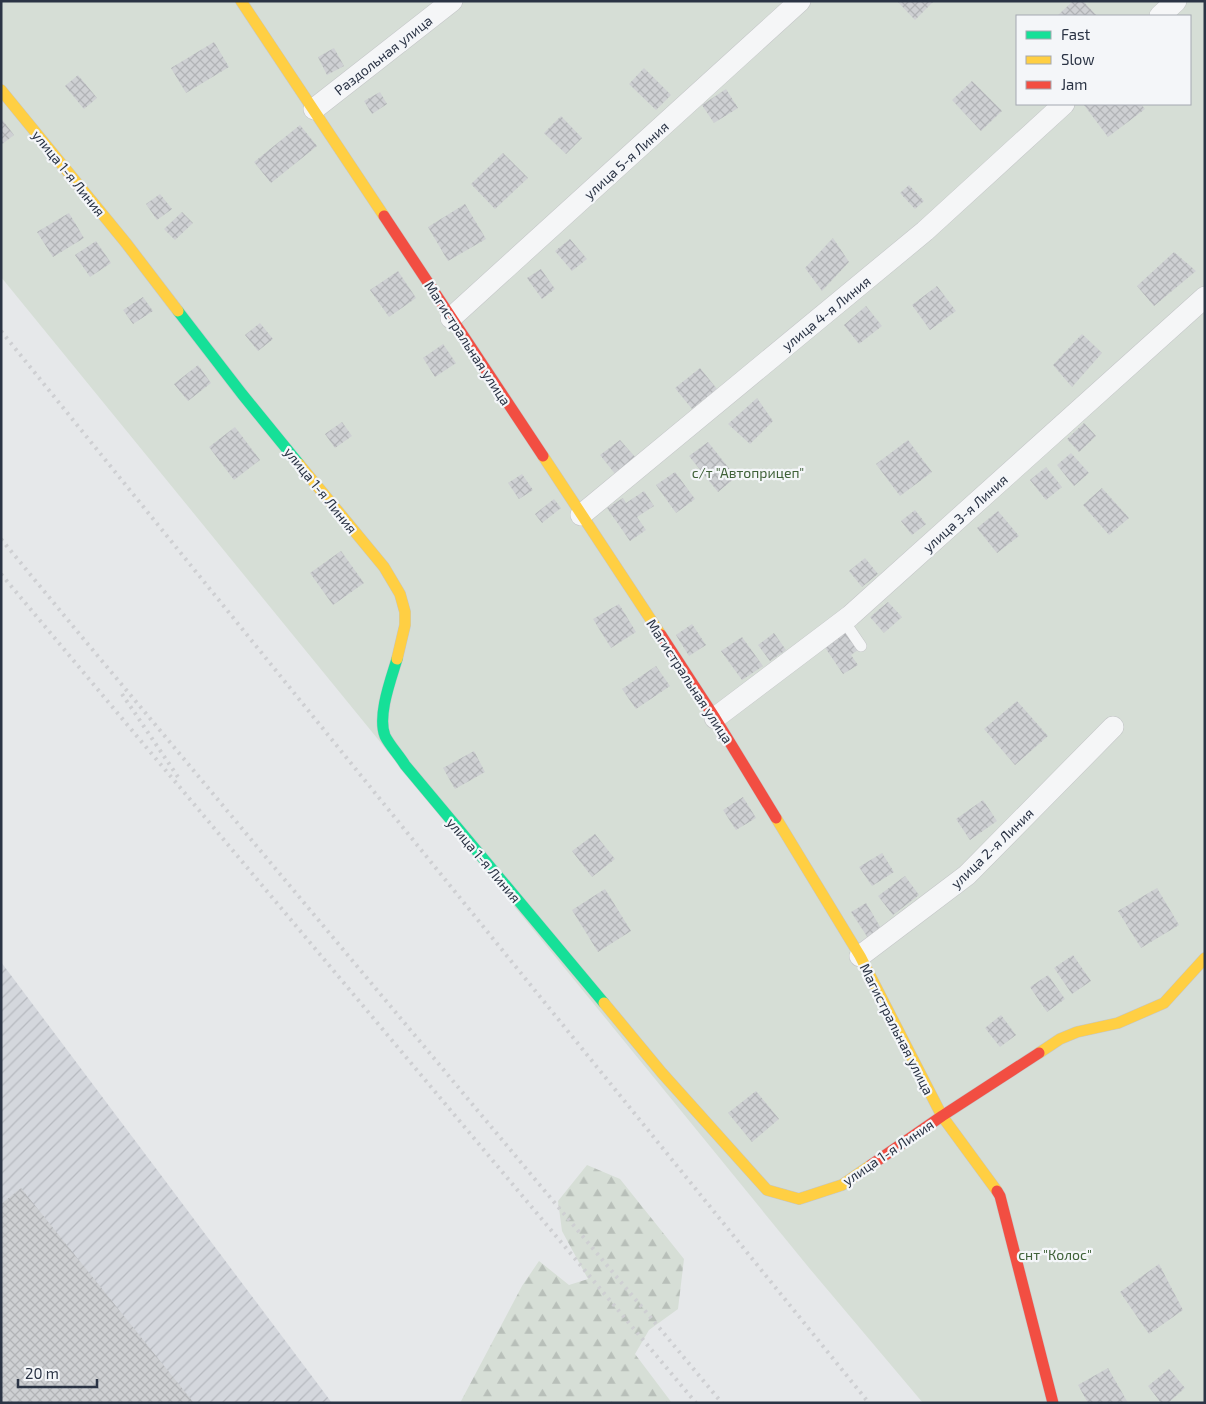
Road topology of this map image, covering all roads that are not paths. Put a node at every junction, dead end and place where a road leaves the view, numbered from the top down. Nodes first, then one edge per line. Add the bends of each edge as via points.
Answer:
1 (241, 1) edge
2 (452, 1) edge
3 (800, 1) edge
4 (1176, 1) edge
5 (1161, 15) edge
6 (1, 90) edge
7 (1063, 105) edge
8 (314, 109) junction
9 (1205, 297) edge
10 (451, 318) junction
11 (581, 515) junction
12 (844, 621) junction
13 (861, 646) dead end
14 (715, 718) junction
15 (1113, 727) dead end
16 (860, 956) junction
17 (1205, 958) edge
18 (942, 1116) junction
19 (1053, 1403) edge

1 - 8 street, Магистральная улица
2 - 8 street, Раздольная улица
3 - 10 street, улица 5-я Линия
4 - 5 street
6 - 18 street, улица 1-я Линия via 384,567 400,593 405,612 403,632 383,712 383,732 405,765 662,1073 767,1190 799,1199 842,1185
7 - 11 street, улица 4-я Линия via 925,231
8 - 10 street, Магистральная улица
9 - 12 street, улица 3-я Линия
10 - 11 street, Магистральная улица
11 - 14 street, Магистральная улица
12 - 13 lane
12 - 14 street, улица 3-я Линия
14 - 16 street, Магистральная улица
15 - 16 street, улица 2-я Линия via 967,875
16 - 18 street, Магистральная улица
17 - 18 street, улица 1-я Линия via 1164,1003 1118,1023 1060,1039
18 - 19 street, Магистральная улица via 1000,1196

